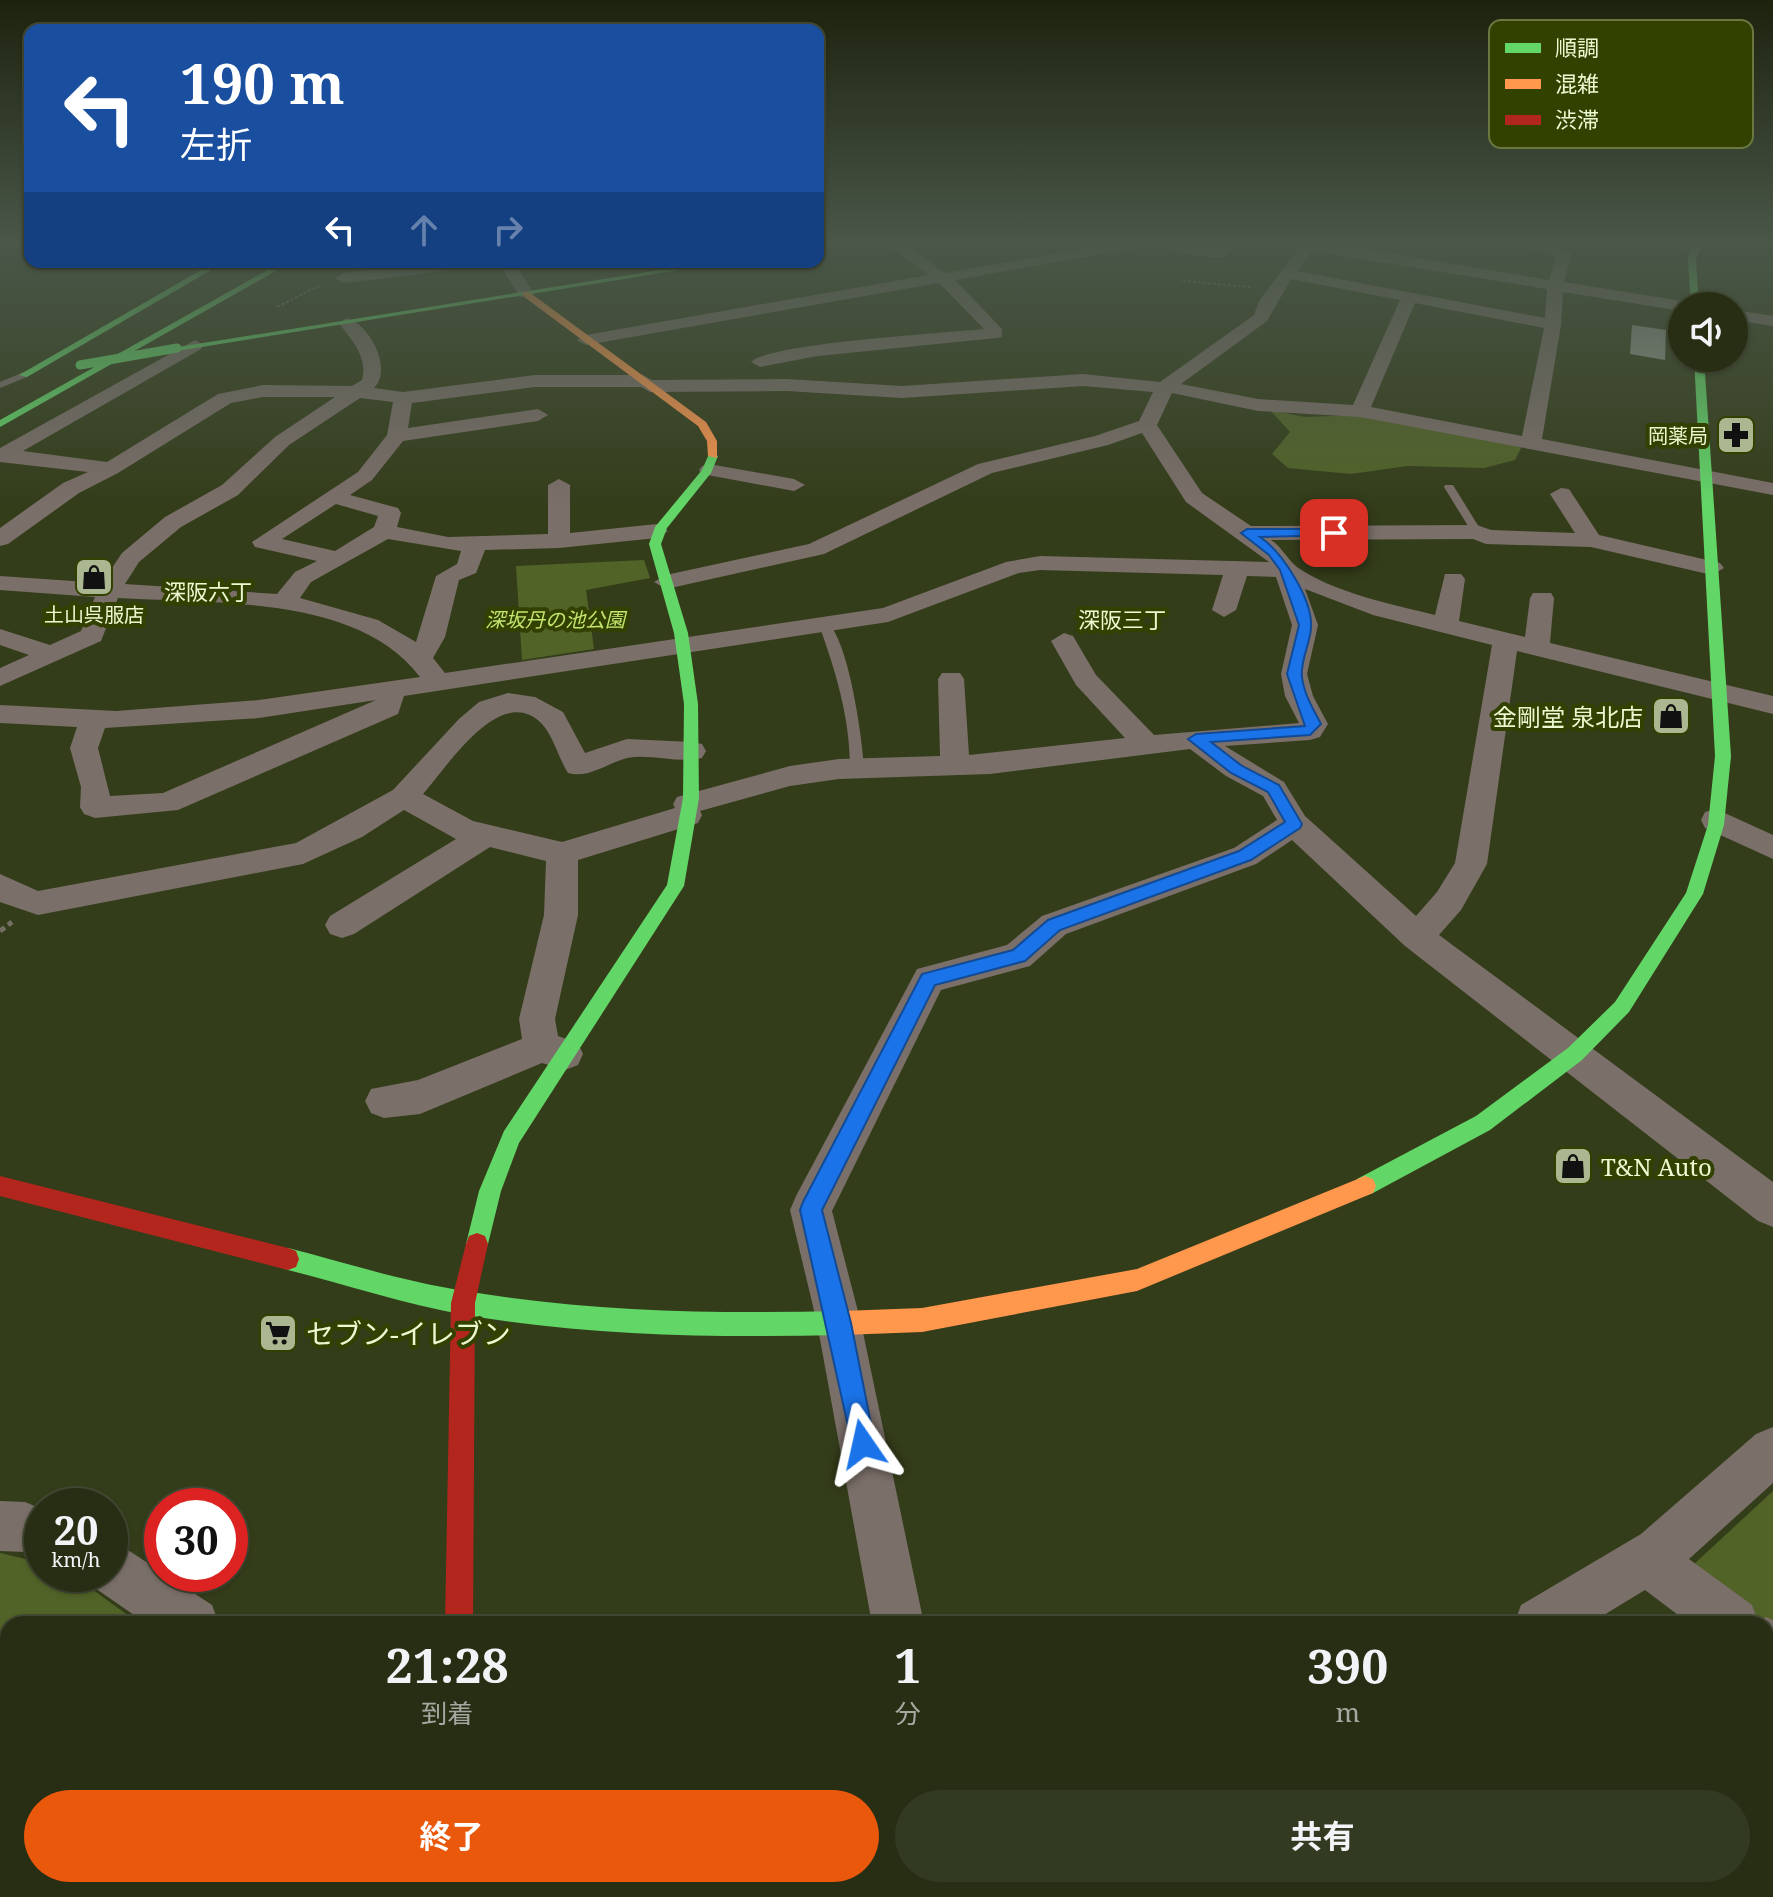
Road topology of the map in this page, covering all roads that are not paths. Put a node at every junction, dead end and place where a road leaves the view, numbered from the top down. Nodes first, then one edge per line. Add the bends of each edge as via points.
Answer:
1 (103, 330) edge
2 (168, 330) edge
3 (303, 330) edge
4 (352, 330) edge
5 (572, 330) edge
6 (670, 330) edge
7 (994, 330) edge
8 (1244, 330) edge
9 (1395, 330) edge
10 (1552, 330) edge
11 (586, 340) junction
12 (186, 347) junction
13 (1700, 372) edge
14 (24, 375) junction
15 (0, 378) edge
16 (646, 384) junction
17 (0, 385) edge
18 (761, 385) junction
19 (1165, 387) junction
20 (359, 392) junction
21 (403, 398) junction
22 (1360, 411) junction
23 (538, 415) dead end
24 (0, 424) edge
25 (1147, 425) junction
26 (397, 436) junction
27 (1531, 443) junction
28 (1, 455) edge
29 (111, 469) junction
30 (709, 470) junction
31 (1706, 476) junction
32 (559, 485) dead end
33 (794, 485) dead end
34 (1449, 487) dead end
35 (1773, 489) edge
36 (1561, 494) dead end
37 (334, 497) junction
38 (384, 531) junction
39 (657, 531) junction
40 (1477, 532) junction
41 (1247, 533) junction
42 (0, 539) edge
43 (1591, 540) junction
44 (559, 541) junction
45 (475, 543) junction
46 (339, 559) junction
47 (1235, 568) junction
48 (1712, 568) junction
49 (1286, 570) junction
50 (1453, 579) dead end
51 (666, 582) junction
52 (0, 583) edge
53 (109, 591) junction
54 (1542, 598) dead end
55 (284, 602) junction
56 (1224, 610) dead end
57 (825, 625) junction
58 (1446, 626) junction
59 (0, 637) edge
60 (1506, 640) junction
61 (1064, 641) dead end
62 (684, 646) junction
63 (1537, 648) junction
64 (51, 654) junction
65 (421, 657) junction
66 (0, 678) edge
67 (448, 679) junction
68 (951, 679) dead end
69 (393, 687) junction
70 (1720, 692) junction
71 (1773, 705) edge
72 (489, 708) junction
73 (0, 714) edge
74 (94, 719) junction
75 (1196, 739) junction
76 (1146, 744) junction
77 (692, 751) junction
78 (955, 765) junction
79 (857, 768) junction
80 (404, 797) junction
81 (688, 810) junction
82 (1716, 820) junction
83 (1294, 824) junction
84 (486, 835) junction
85 (1773, 848) edge
86 (562, 853) junction
87 (0, 886) edge
88 (342, 925) dead end
89 (1417, 937) junction
90 (553, 1051) junction
91 (1575, 1054) junction
92 (384, 1101) dead end
93 (0, 1186) edge
94 (1773, 1207) edge
95 (463, 1303) junction
96 (839, 1323) junction
97 (1773, 1451) edge
98 (0, 1526) edge
99 (24, 1527) edge
100 (1646, 1559) junction
101 (128, 1580) edge
102 (181, 1616) edge
103 (459, 1616) edge
104 (896, 1616) edge
105 (1553, 1616) edge
106 (1722, 1616) edge

1 - 14 street
2 - 24 street
3 - 12 street
4 - 20 street via 375,366 370,383
5 - 11 street
6 - 11 street
7 - 18 street via 996,333 754,357
8 - 19 street
9 - 22 street
10 - 27 street
11 - 16 street
12 - 14 street, bridge
12 - 28 street
13 - 31 street
14 - 15 street
14 - 17 lane
16 - 18 street
16 - 21 street via 535,381
16 - 30 street via 709,432
18 - 19 street via 902,392 1083,380
19 - 22 street via 1270,407
19 - 25 street
20 - 21 street
20 - 29 street via 263,391 225,398
20 - 53 street via 282,441 230,490 173,522 130,558
21 - 26 street
22 - 27 street
23 - 26 street
25 - 41 street via 1194,497
25 - 51 street via 985,468 816,549
26 - 37 street via 365,476
27 - 31 street
28 - 29 street
29 - 42 street via 71,488
30 - 33 street
30 - 39 street via 667,513
31 - 35 street
31 - 48 street
32 - 44 street
34 - 40 lane
36 - 43 street
37 - 38 street via 390,513
37 - 46 street via 263,542
38 - 45 street via 448,544
38 - 46 street
39 - 44 street
39 - 51 street via 655,544
40 - 41 street
40 - 43 street via 1486,537
41 - 49 street via 1274,552
43 - 48 street
44 - 45 street
45 - 65 street via 468,568 448,576 432,637
46 - 55 street via 303,577
47 - 49 street
47 - 56 street via 1235,584
47 - 57 street via 1040,563 1014,567 888,615
48 - 70 street
49 - 58 street via 1345,598
49 - 75 street via 1305,625 1294,674 1314,724 1310,731 1296,734
50 - 58 street
51 - 62 street
52 - 53 street
53 - 55 street
53 - 64 street via 92,636
54 - 63 street
55 - 65 street via 369,623
57 - 62 street
57 - 79 lane via 858,734
58 - 60 street
59 - 64 street
60 - 63 street
60 - 89 street via 1471,864 1449,901
61 - 76 street via 1085,679
62 - 67 street
62 - 77 street
63 - 70 street
64 - 66 street
65 - 67 street
67 - 69 street
67 - 72 street
68 - 78 street
69 - 74 street via 175,718
69 - 74 street via 388,708 167,803 95,807 96,787 84,748
70 - 71 street
70 - 82 street via 1723,756
72 - 77 street via 508,702 542,710 553,718 578,766 627,748
72 - 80 street
73 - 74 street
75 - 76 street
75 - 83 street via 1274,789
76 - 78 street
77 - 81 street
78 - 79 street
79 - 81 street via 790,776
80 - 84 street via 464,830
80 - 87 street via 303,853 38,903
81 - 86 street
81 - 90 street via 675,886
82 - 85 street
82 - 91 street via 1694,894 1657,956 1622,1007
83 - 89 street
83 - 96 street via 1245,856 1054,925 1018,956 929,979 811,1210
84 - 86 street
84 - 88 street
86 - 90 street via 561,915 537,1019
89 - 91 street
90 - 92 street via 420,1097
90 - 95 street via 490,1191
91 - 94 street
91 - 96 street via 1483,1123 1380,1180 1137,1280 922,1320
93 - 95 street
95 - 96 street via 710,1327
95 - 103 street
96 - 104 street
97 - 100 street
98 - 99 street
100 - 105 street
100 - 106 street
101 - 102 street

